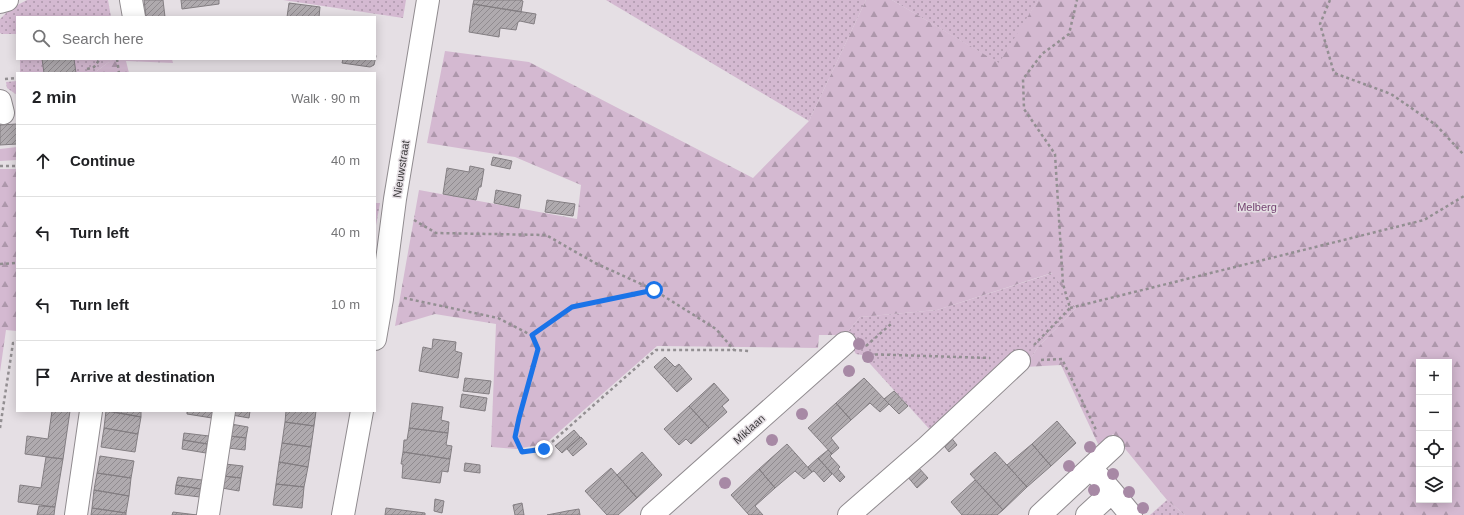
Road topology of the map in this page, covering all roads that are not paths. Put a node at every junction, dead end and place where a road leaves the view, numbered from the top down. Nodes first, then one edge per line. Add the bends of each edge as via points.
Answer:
1 (7, 0) edge
2 (131, 0) edge
3 (428, 0) edge
4 (0, 2) edge
5 (134, 16) edge
6 (376, 333) edge
7 (854, 349) road end
8 (1019, 361) road end
9 (91, 412) edge
10 (224, 412) edge
11 (362, 412) edge
12 (1113, 447) road end
13 (1091, 468) junction
14 (1112, 492) junction
15 (76, 515) edge
16 (208, 515) edge
17 (343, 515) edge
18 (652, 515) edge
19 (849, 515) edge
20 (1040, 515) edge
21 (1087, 515) edge
22 (1131, 515) edge

1 - 4 street
2 - 5 street
3 - 6 street, Nieuwstraat
7 - 18 street, Miklaan
8 - 19 street
9 - 15 street
10 - 16 street
11 - 17 street
12 - 13 street
13 - 14 street
13 - 20 street
14 - 21 street
14 - 22 street

